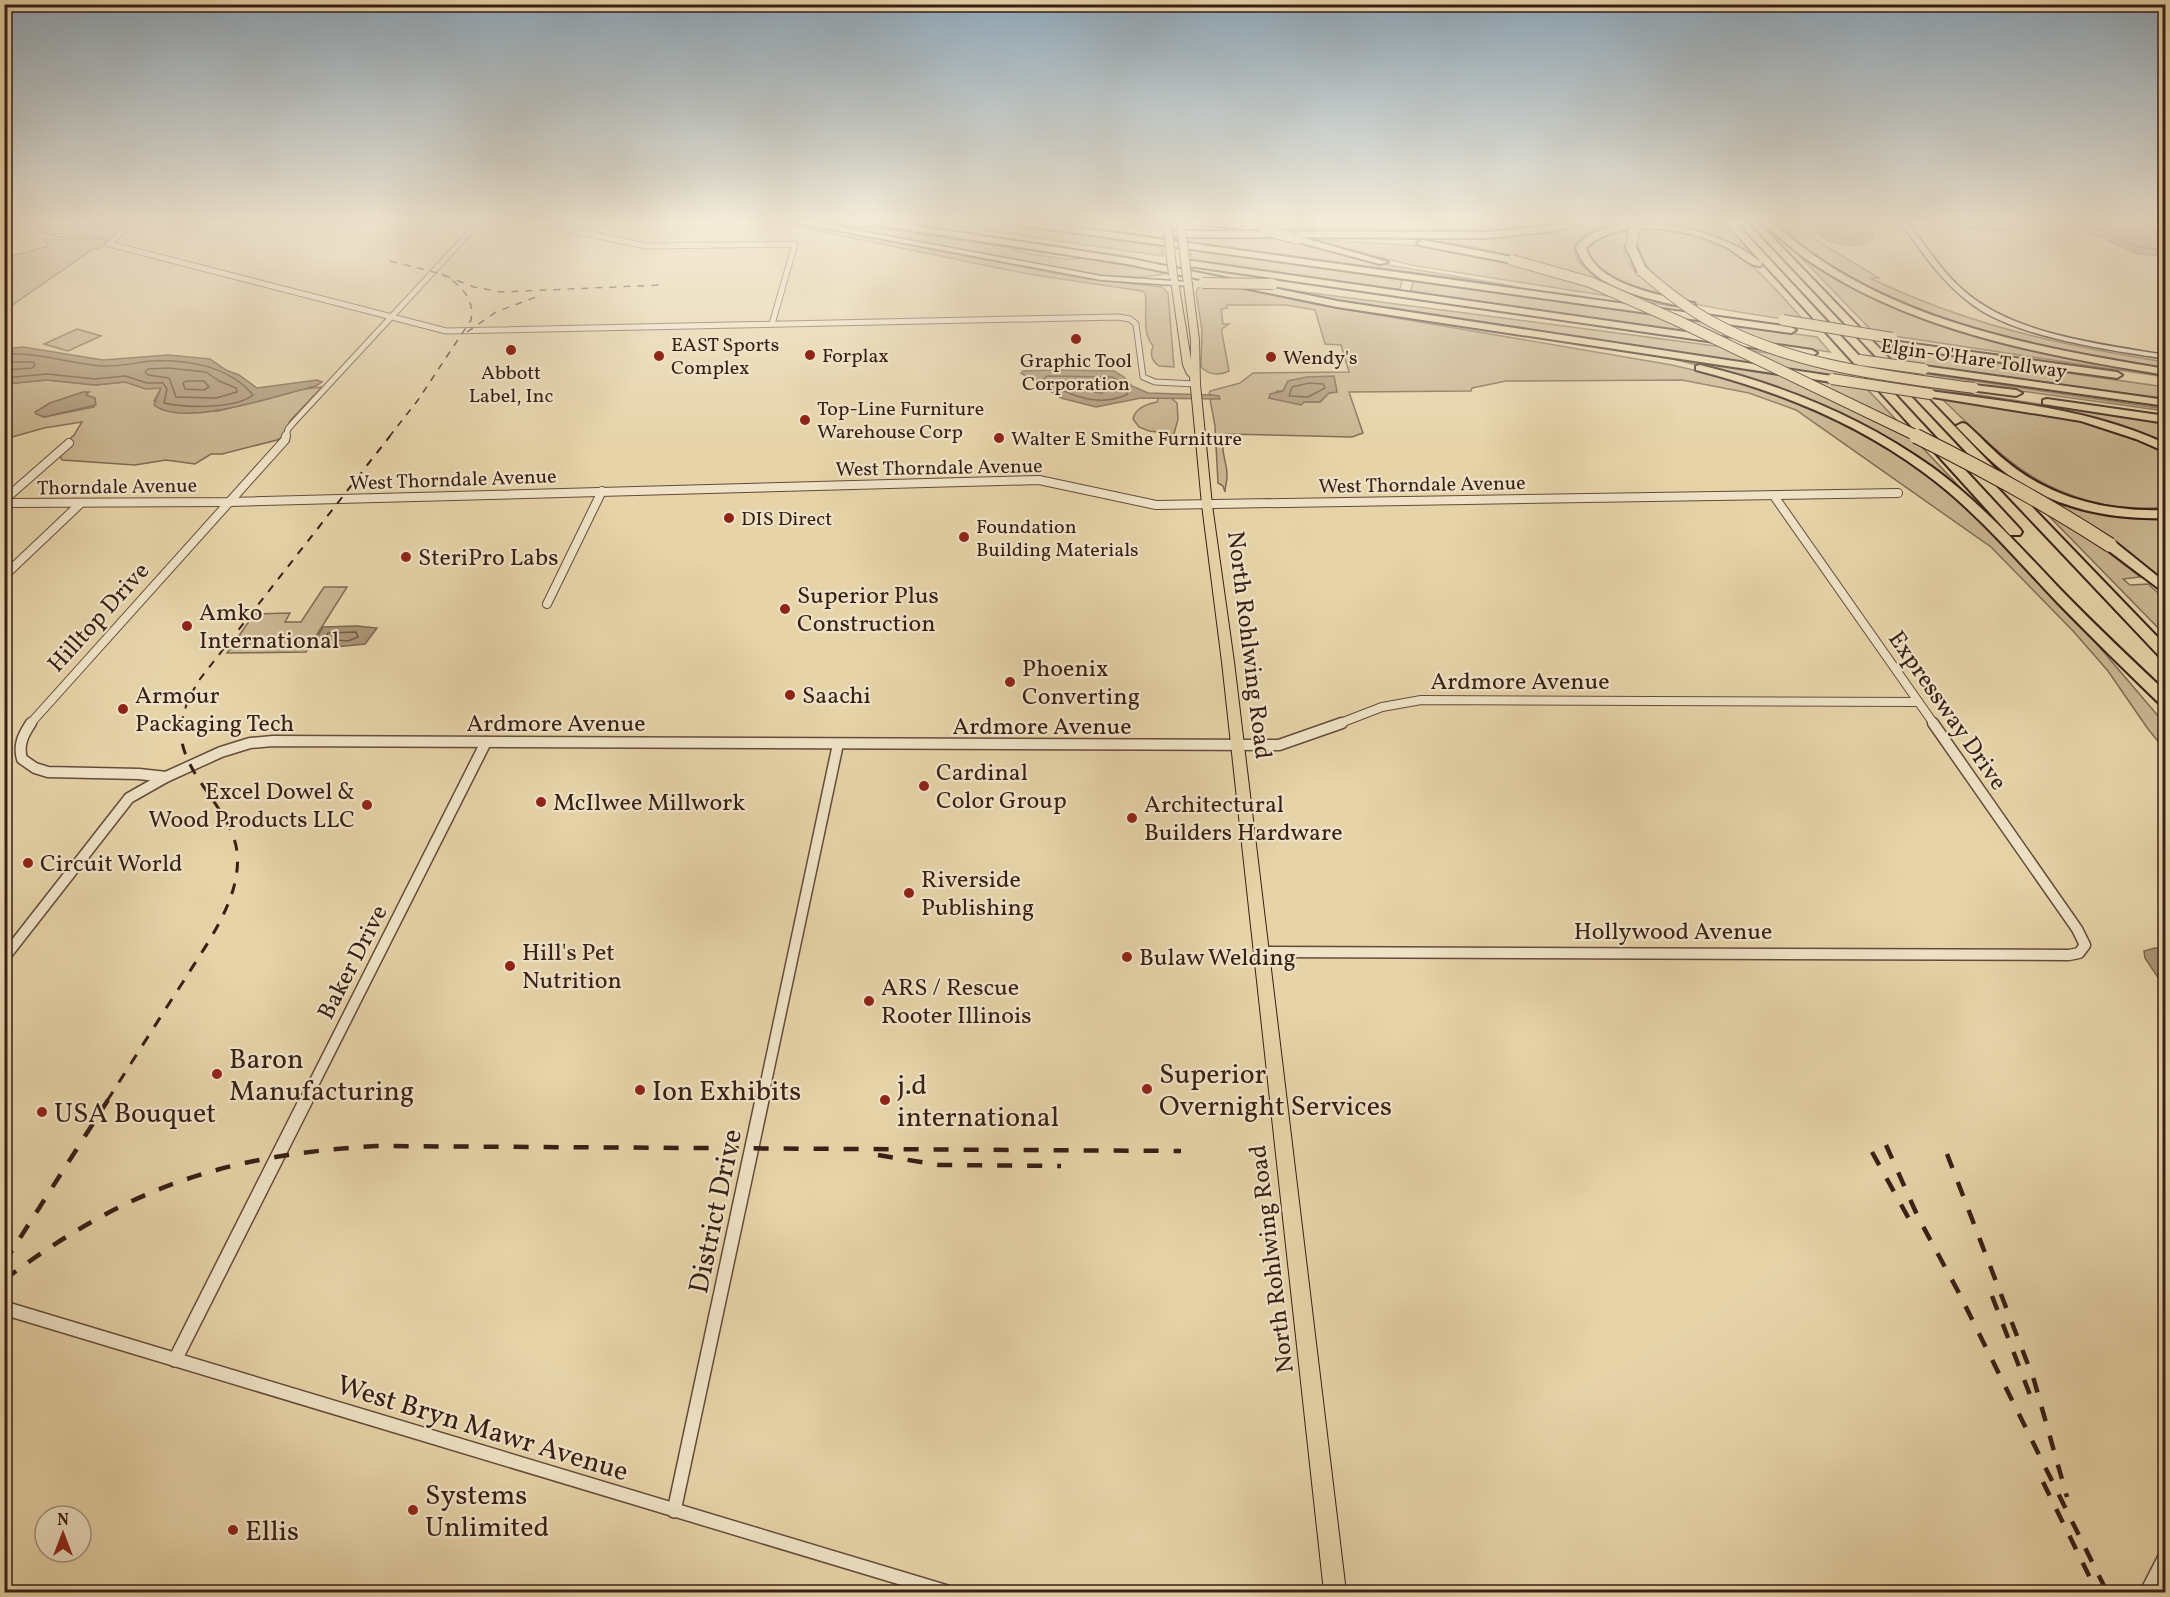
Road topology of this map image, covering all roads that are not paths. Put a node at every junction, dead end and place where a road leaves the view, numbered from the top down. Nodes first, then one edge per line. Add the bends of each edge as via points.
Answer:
1 (300, 294) edge
2 (413, 294) edge
3 (781, 294) edge
4 (1175, 294) edge
5 (1189, 294) edge
6 (1280, 294) edge
7 (1342, 294) edge
8 (1397, 294) edge
9 (1531, 294) edge
10 (1572, 294) edge
11 (1617, 294) edge
12 (1647, 294) edge
13 (1665, 294) edge
14 (1786, 294) edge
15 (1795, 294) edge
16 (1821, 294) edge
17 (1823, 294) edge
18 (1878, 294) edge
19 (1963, 294) edge
20 (1974, 294) edge
21 (1410, 316) junction
22 (391, 317) junction
23 (772, 324) junction
24 (1763, 326) junction
25 (1819, 327) edge
26 (1819, 327) edge
27 (1819, 327) edge
28 (1819, 327) edge
29 (1895, 341) junction
30 (1743, 344) junction
31 (2166, 352) edge
32 (2166, 357) edge
33 (2166, 372) edge
34 (2166, 382) edge
35 (1196, 388) junction
36 (1973, 389) junction
37 (2166, 403) edge
38 (1900, 408) junction
39 (2166, 413) edge
40 (2166, 420) edge
41 (69, 443) dead end
42 (2166, 449) edge
43 (602, 491) junction
44 (1898, 493) dead end
45 (1773, 496) junction
46 (4, 502) edge
47 (230, 502) junction
48 (81, 503) junction
49 (1207, 505) junction
50 (2166, 514) edge
51 (4, 576) edge
52 (2166, 590) edge
53 (547, 604) dead end
54 (2166, 655) edge
55 (2166, 701) edge
56 (1918, 702) junction
57 (486, 742) junction
58 (838, 744) junction
59 (1238, 745) junction
60 (166, 777) junction
61 (2083, 949) joint
62 (1262, 951) junction
63 (4, 958) edge
64 (4, 1308) edge
65 (175, 1360) junction
66 (674, 1511) junction
67 (2166, 1555) edge
68 (947, 1593) edge
69 (1335, 1593) edge
70 (2146, 1593) edge

1 - 22 street
2 - 22 street, Hilltop Drive
3 - 23 street
4 - 35 main road, North Rohlwing Road via 1187,365
5 - 35 main road, North Rohlwing Road
6 - 21 highway
7 - 30 highway, bridge
8 - 30 highway, Elgin-O'Hare Tollway
9 - 24 highway, Elgin-O'Hare Tollway
10 - 24 highway, bridge
11 - 52 highway, bridge via 2042,501 2110,545
12 - 26 highway, bridge via 1687,305
13 - 36 highway, bridge via 1711,322 1767,346 1852,371
14 - 27 highway, bridge
15 - 38 highway
16 - 54 highway
17 - 50 highway via 2018,475 2045,491 2082,505 2125,514
18 - 33 highway via 1991,335 2052,351
19 - 32 street via 1985,309 2055,335
20 - 31 street via 2030,323 2091,340
21 - 42 highway, bridge via 1960,398 2098,423 2141,436
21 - 55 highway via 1719,372 1791,395 1864,429 1930,471 1979,512
22 - 23 street via 457,332
22 - 47 street, Hilltop Drive via 294,422 285,440
23 - 35 street via 1125,318 1135,322 1143,377
24 - 29 highway, Elgin-O'Hare Tollway
25 - 29 highway, bridge
28 - 38 highway, bridge
29 - 34 highway, Elgin-O'Hare Tollway
30 - 37 highway, Elgin-O'Hare Tollway, bridge
35 - 49 main road, North Rohlwing Road
36 - 39 highway
36 - 40 highway
38 - 55 highway
41 - 46 street
43 - 47 street, West Thorndale Avenue
43 - 49 street, West Thorndale Avenue via 1039,480 1151,504
43 - 53 street
44 - 45 street, West Thorndale Avenue
45 - 49 street, West Thorndale Avenue
45 - 56 street, Expressway Drive
46 - 48 street, Thorndale Avenue
47 - 48 street, Thorndale Avenue
47 - 60 street, Hilltop Drive via 22,735 22,759 35,768
48 - 51 street
49 - 59 main road, North Rohlwing Road
56 - 59 street, Ardmore Avenue via 1421,700 1371,709 1303,739
56 - 61 street, Expressway Drive via 2077,929
57 - 58 street, Ardmore Avenue
57 - 60 street, Ardmore Avenue via 250,743
57 - 65 street, Baker Drive
58 - 59 street, Ardmore Avenue
58 - 66 street, District Drive
59 - 62 main road, North Rohlwing Road
60 - 63 street via 119,808
61 - 62 street, Hollywood Avenue via 2069,955
62 - 69 main road, North Rohlwing Road
64 - 65 street, West Bryn Mawr Avenue
65 - 66 street, West Bryn Mawr Avenue
66 - 68 street, West Bryn Mawr Avenue
67 - 70 street

